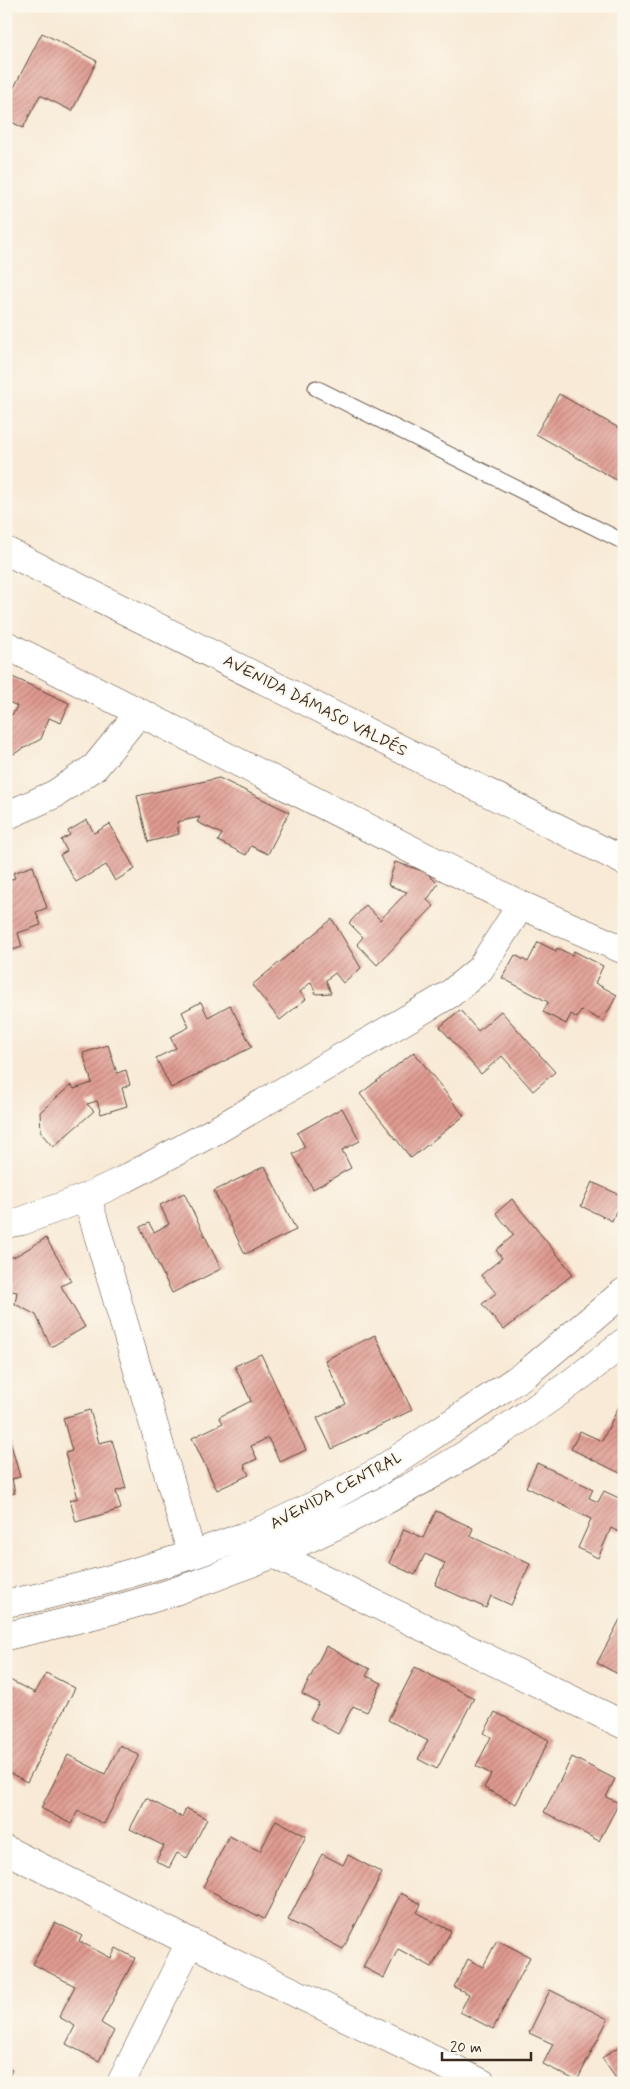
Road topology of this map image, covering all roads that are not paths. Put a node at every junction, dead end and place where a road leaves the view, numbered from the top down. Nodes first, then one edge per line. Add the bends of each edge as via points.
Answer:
1 (316, 388) dead end
2 (624, 542) edge
3 (6, 551) edge
4 (6, 645) edge
5 (139, 713) junction
6 (6, 816) edge
7 (624, 861) edge
8 (521, 905) junction
9 (624, 950) edge
10 (87, 1197) junction
11 (6, 1224) edge
12 (620, 1302) edge
13 (624, 1342) edge
14 (268, 1542) junction
15 (192, 1555) junction
16 (6, 1603) edge
17 (6, 1636) edge
18 (624, 1725) edge
19 (6, 1850) edge
20 (190, 1942) junction
21 (121, 2083) edge
22 (482, 2083) edge

1 - 2 lane
3 - 7 street, AVENIDA DÁMASO VALDÉS
4 - 5 street
5 - 6 street via 95,767 55,794
5 - 8 street
8 - 9 street
8 - 10 street via 480,969 450,994 215,1131
10 - 11 street
10 - 15 street
12 - 14 street, AVENIDA CENTRAL via 528,1372
13 - 14 street, AVENIDA CENTRAL via 574,1382 468,1454 340,1524
14 - 15 street, AVENIDA CENTRAL
14 - 17 street, AVENIDA CENTRAL via 168,1593
14 - 18 street
15 - 16 street, AVENIDA CENTRAL via 98,1582
19 - 20 street
20 - 21 street
20 - 22 street

